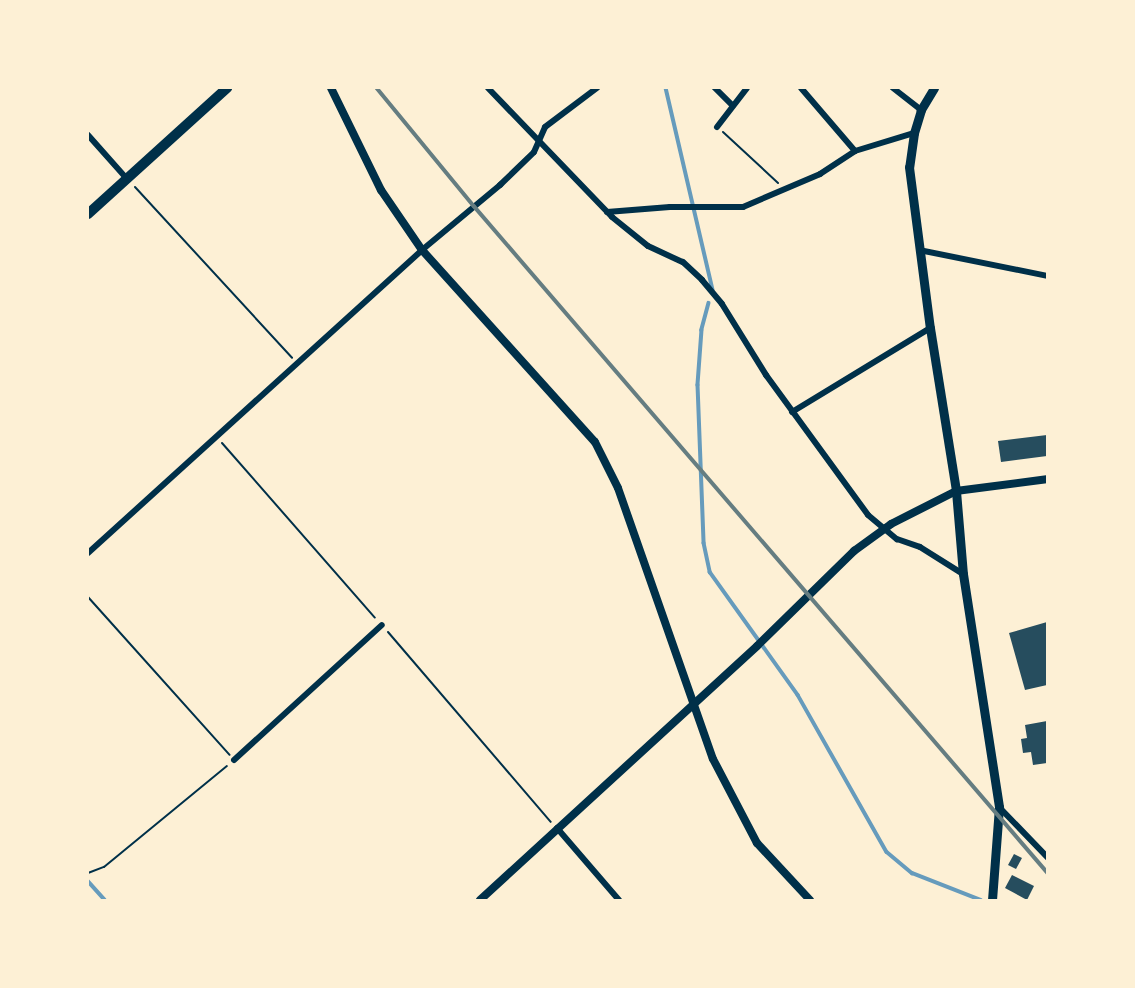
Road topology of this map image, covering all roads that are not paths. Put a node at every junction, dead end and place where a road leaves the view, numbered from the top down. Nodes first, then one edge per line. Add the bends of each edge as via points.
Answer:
1 (227, 88) edge
2 (331, 88) edge
3 (488, 88) edge
4 (597, 88) edge
5 (715, 88) edge
6 (747, 88) edge
7 (801, 88) edge
8 (894, 88) edge
9 (934, 88) edge
10 (733, 106) junction
11 (921, 110) junction
12 (717, 127) road end
13 (914, 133) junction
14 (88, 135) edge
15 (538, 139) junction
16 (855, 150) junction
17 (127, 178) junction
18 (607, 212) junction
19 (88, 214) edge
20 (422, 250) junction
21 (919, 250) junction
22 (1048, 276) edge
23 (930, 328) junction
24 (792, 412) junction
25 (1048, 479) edge
26 (956, 491) junction
27 (88, 553) edge
28 (963, 573) junction
29 (382, 625) dead end
30 (694, 703) junction
31 (234, 760) road end
32 (999, 807) junction
33 (557, 828) junction
34 (1048, 858) edge
35 (480, 901) edge
36 (619, 901) edge
37 (810, 901) edge
38 (992, 901) edge

1 - 17 main road
2 - 20 street via 380,190
3 - 15 street
4 - 15 street via 545,127
5 - 10 street
6 - 10 street
7 - 16 street
8 - 11 street
9 - 11 main road
10 - 12 street
11 - 13 main road
13 - 16 street
13 - 21 main road via 909,167
14 - 17 street
15 - 18 street
15 - 20 street via 534,152
16 - 18 street via 820,174 743,207
17 - 19 main road
18 - 24 street via 648,246 683,262 702,280
20 - 27 street
20 - 30 street via 595,442 618,488
21 - 22 street
21 - 23 main road
23 - 24 street
23 - 26 main road
24 - 28 street via 868,515 897,539
25 - 26 street
26 - 28 main road
26 - 30 street via 891,524 854,551
28 - 32 main road
29 - 31 street
30 - 33 street
30 - 37 street via 713,759 757,843
32 - 34 street
32 - 38 main road
33 - 35 street
33 - 36 street

